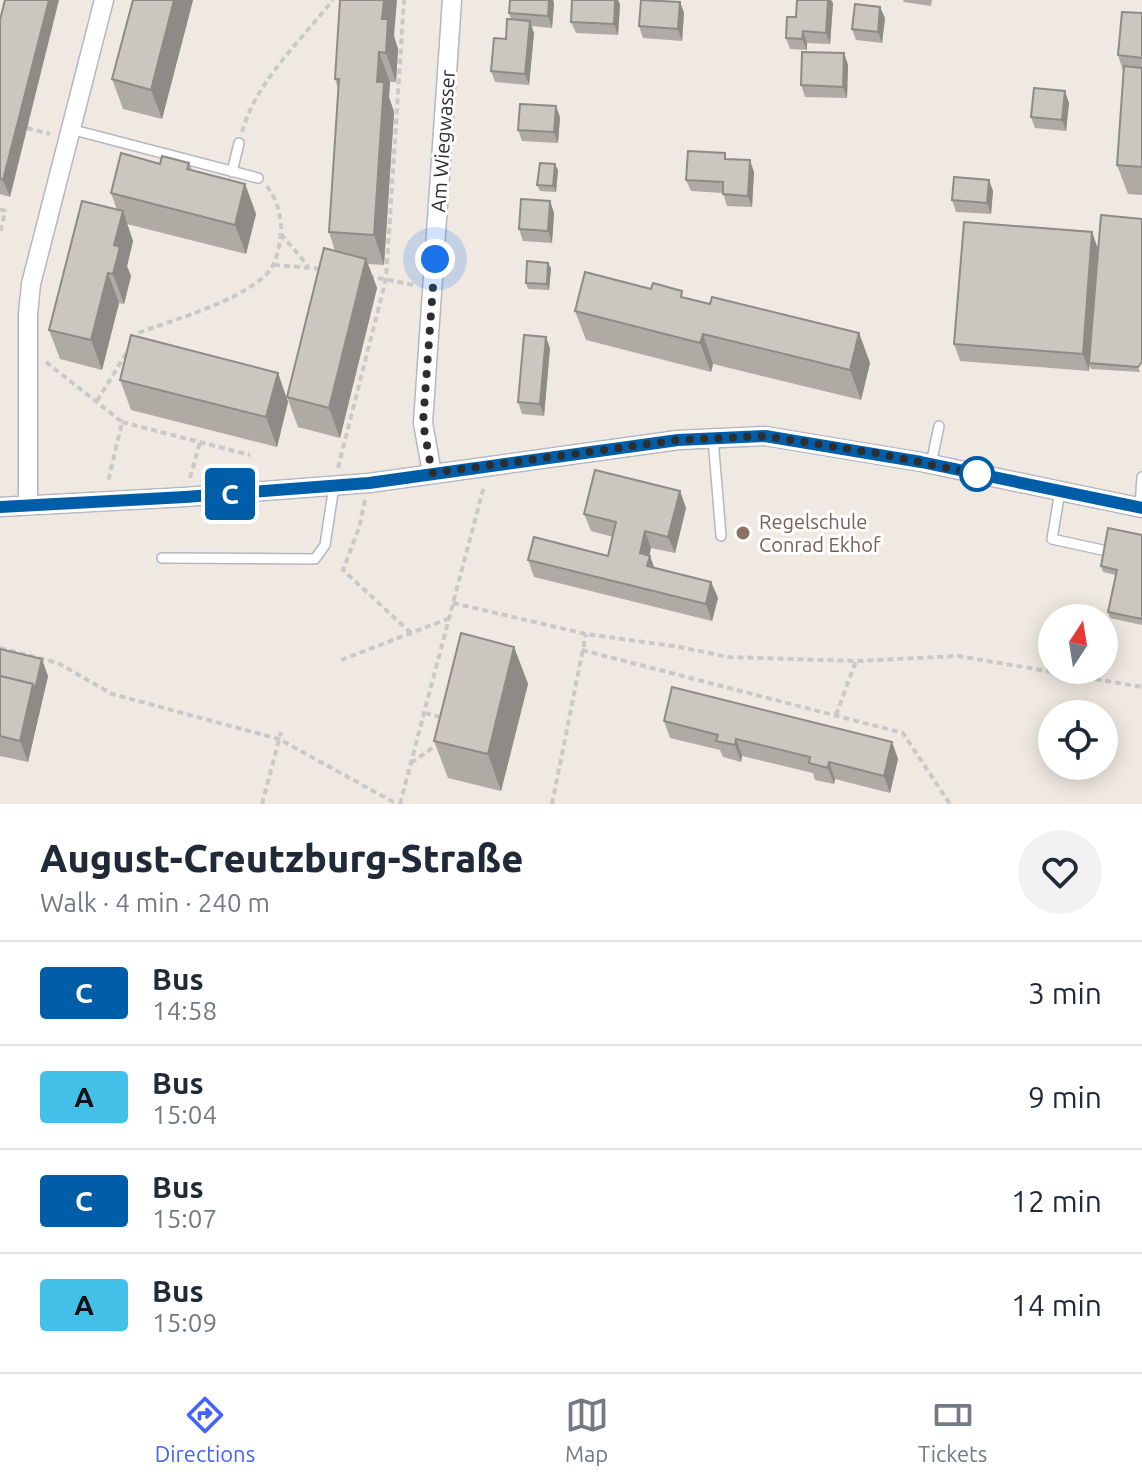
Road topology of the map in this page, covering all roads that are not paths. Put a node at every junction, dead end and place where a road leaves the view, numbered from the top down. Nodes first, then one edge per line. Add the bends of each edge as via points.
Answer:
1 (104, 0) edge
2 (452, 0) edge
3 (69, 133) junction
4 (239, 143) road end
5 (232, 172) junction
6 (258, 178) road end
7 (939, 426) dead end
8 (713, 438) junction
9 (931, 464) junction
10 (432, 473) junction
11 (1142, 477) edge
12 (334, 486) junction
13 (1060, 491) junction
14 (28, 505) junction
15 (0, 507) edge
16 (1141, 507) edge
17 (721, 536) dead end
18 (1107, 551) edge
19 (162, 558) dead end

1 - 3 street
2 - 10 street, Am Wiegwasser via 423,423
3 - 5 lane
3 - 14 street via 31,284
4 - 5 lane
5 - 6 lane
7 - 9 lane
8 - 9 street via 765,436
8 - 10 street
8 - 17 lane
9 - 13 street
10 - 12 street
11 - 16 lane
12 - 14 street
12 - 19 lane via 325,545 315,559
13 - 16 street
13 - 18 lane via 1052,539
14 - 15 street

